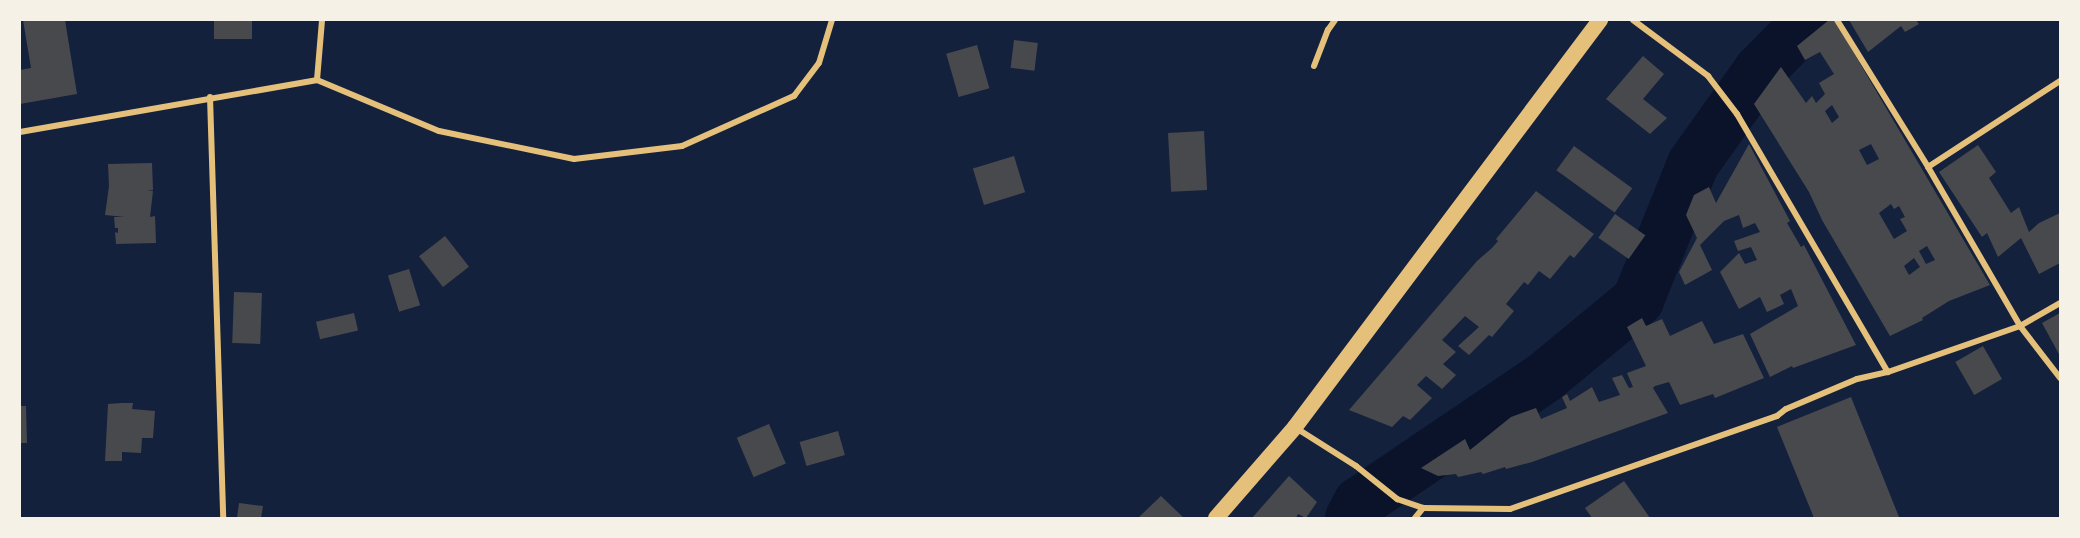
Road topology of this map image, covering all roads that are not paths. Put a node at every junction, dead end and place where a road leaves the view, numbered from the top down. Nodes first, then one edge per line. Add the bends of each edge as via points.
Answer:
1 (322, 20) edge
2 (832, 20) edge
3 (1335, 20) edge
4 (1600, 20) edge
5 (1633, 20) edge
6 (1837, 20) edge
7 (1314, 66) dead end
8 (316, 80) junction
9 (2061, 81) edge
10 (210, 97) junction
11 (20, 132) edge
12 (1928, 167) junction
13 (2061, 303) edge
14 (2020, 326) junction
15 (1888, 372) junction
16 (2061, 378) edge
17 (1295, 427) junction
18 (1423, 508) junction
19 (223, 519) edge
20 (1216, 519) edge
21 (1416, 519) edge

1 - 8 street
2 - 8 street via 819,63 794,96 682,146 585,158 439,131
3 - 7 street
4 - 17 highway
5 - 15 street via 1708,76 1737,114
6 - 12 street
8 - 10 street
9 - 12 street
10 - 11 street
10 - 19 street
12 - 14 street
13 - 14 street
14 - 15 street
14 - 16 street
15 - 18 street via 1857,379 1778,416 1510,508
17 - 18 street via 1356,466 1397,499
17 - 20 highway
18 - 21 street

